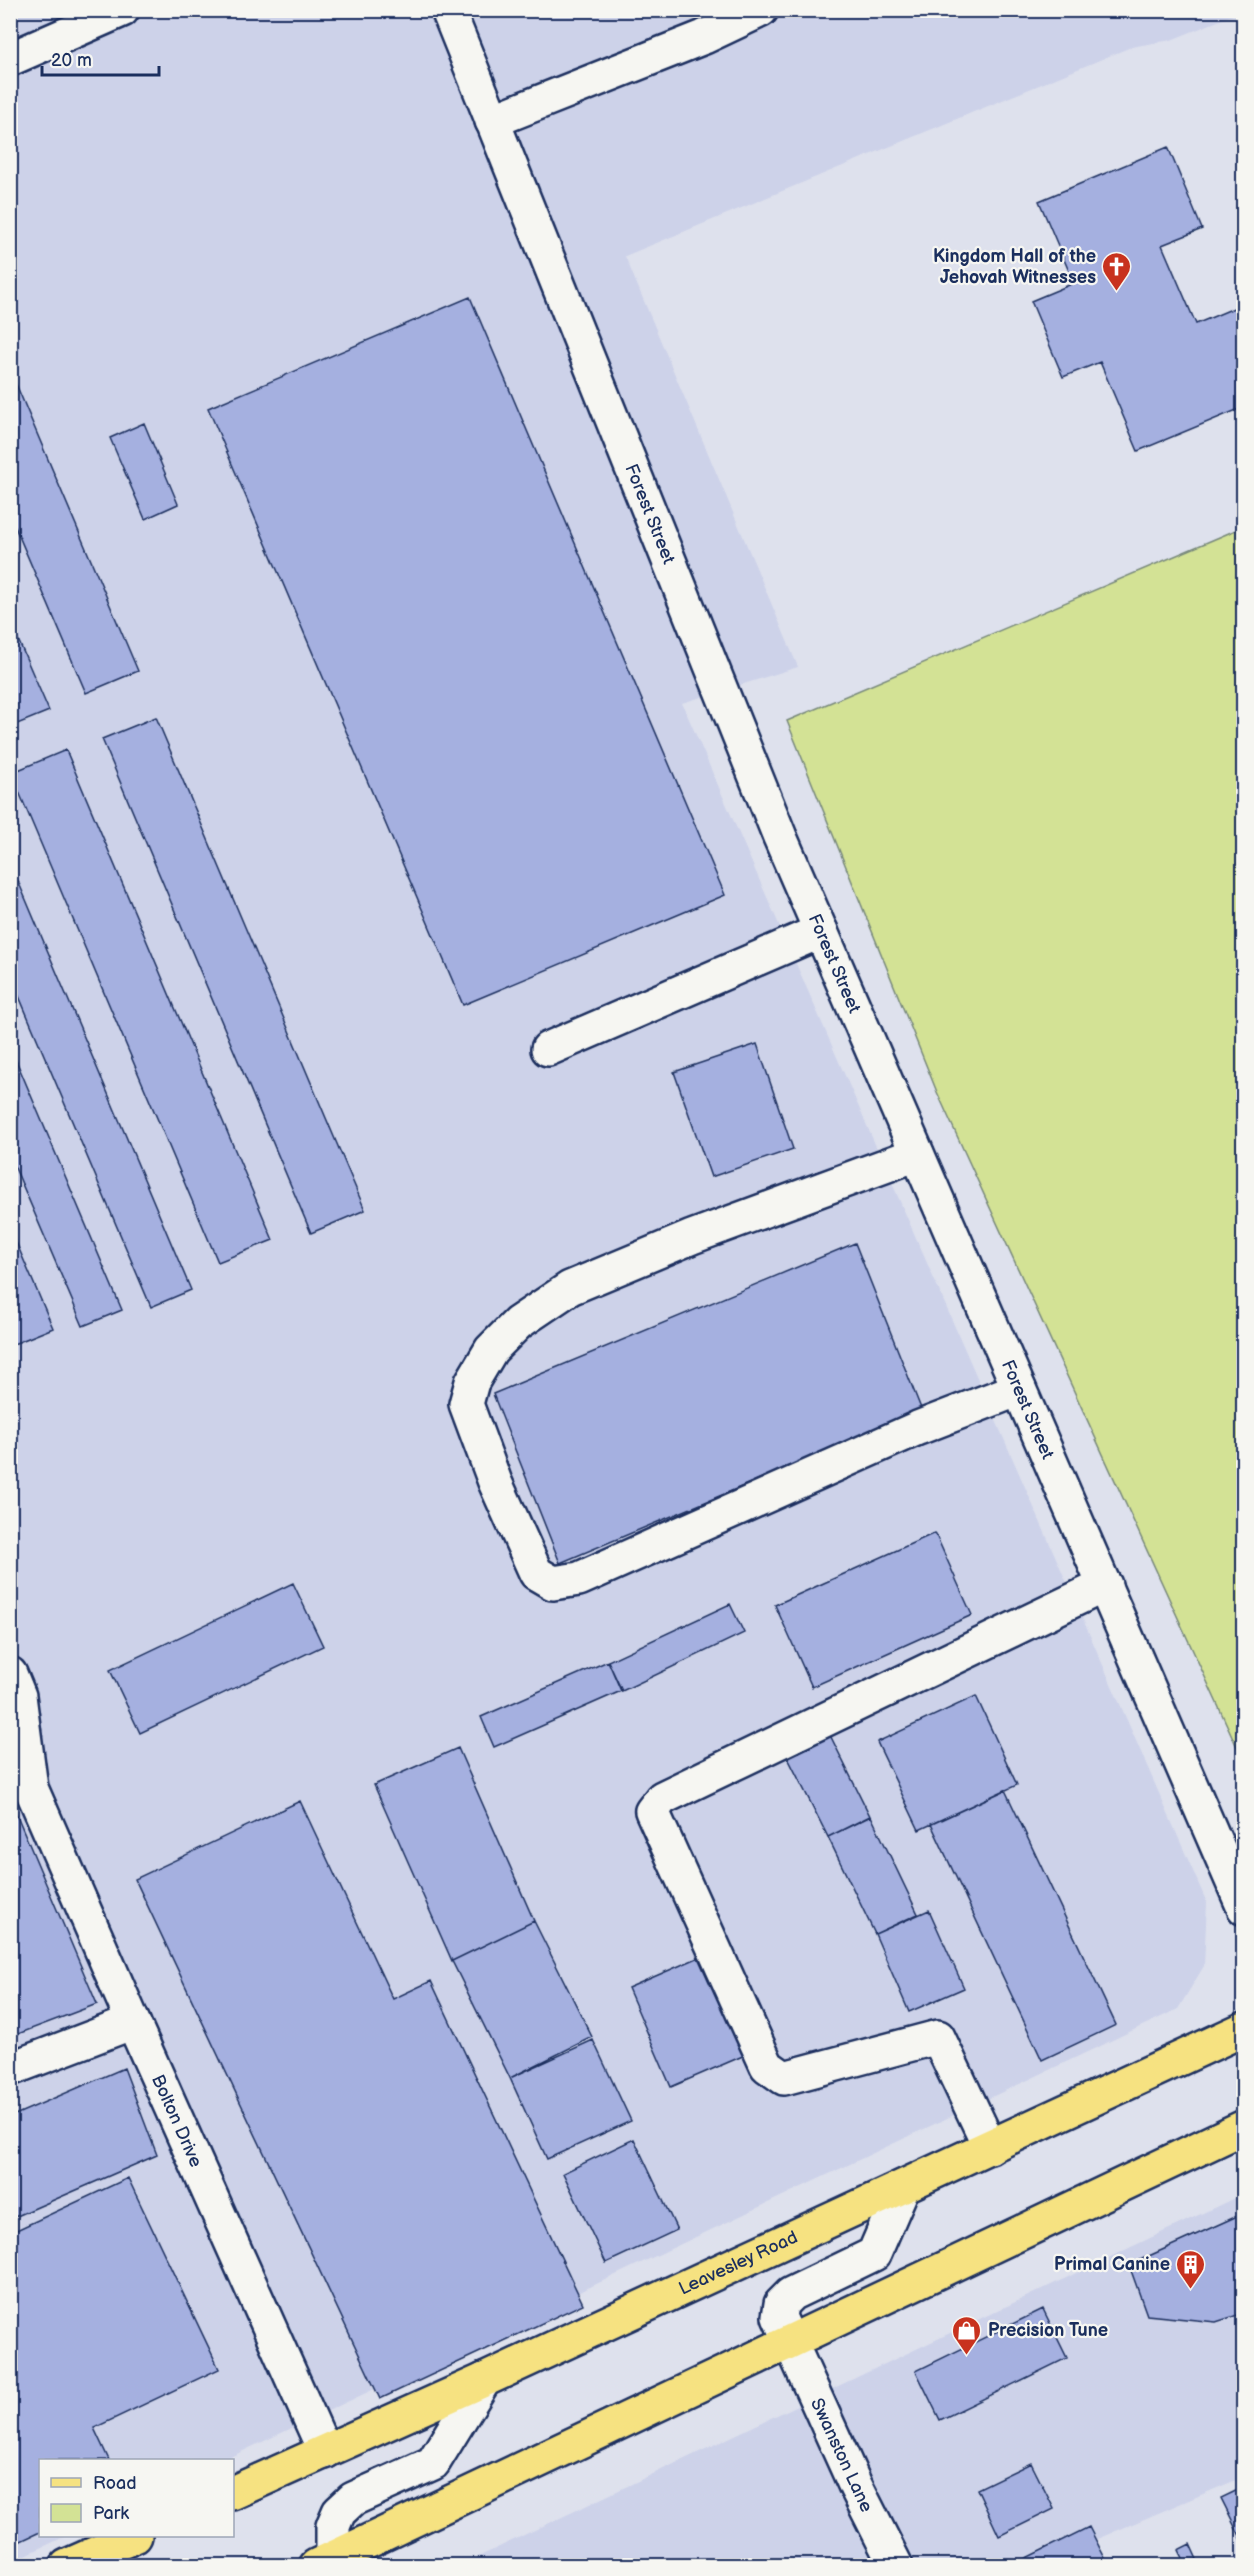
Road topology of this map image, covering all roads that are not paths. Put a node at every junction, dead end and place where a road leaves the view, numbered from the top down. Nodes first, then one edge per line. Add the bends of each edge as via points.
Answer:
1 (122, 10) edge
2 (448, 10) edge
3 (761, 10) edge
4 (10, 59) edge
5 (492, 121) junction
6 (821, 931) junction
7 (548, 1049) dead end
8 (917, 1154) junction
9 (1019, 1389) junction
10 (1105, 1585) junction
11 (10, 1674) edge
12 (1244, 1908) edge
13 (133, 2022) junction
14 (1244, 2029) edge
15 (10, 2069) edge
16 (1244, 2127) edge
17 (990, 2147) junction
18 (903, 2187) junction
19 (790, 2343) junction
20 (484, 2380) junction
21 (325, 2452) junction
22 (234, 2492) edge
23 (130, 2537) edge
24 (329, 2563) edge
25 (66, 2565) edge
26 (896, 2565) edge

1 - 4 street
2 - 5 street, Forest Street
3 - 5 street via 704,37
5 - 6 street, Forest Street
6 - 7 street
6 - 8 street, Forest Street
8 - 9 street, Forest Street
8 - 9 street via 591,1279 570,1288 518,1323 491,1350 472,1382 466,1404 495,1482 536,1573 553,1583 579,1579 918,1428
9 - 10 street, Forest Street
10 - 12 street, Forest Street
10 - 17 street via 662,1798 652,1811 767,2066 784,2078 938,2037
11 - 13 street, Bolton Drive via 19,1696 31,1788
13 - 15 street
13 - 21 street, Bolton Drive
14 - 17 main road, Leavesley Road
16 - 19 main road
17 - 18 main road, Leavesley Road
18 - 19 street, Swanston Lane via 874,2254 791,2294 781,2304 779,2317
18 - 20 main road, Leavesley Road
19 - 24 main road
19 - 26 street, Swanston Lane
20 - 21 main road, Leavesley Road
20 - 24 street via 433,2463 353,2499 339,2512 333,2526
21 - 22 main road, Leavesley Road
23 - 25 main road

